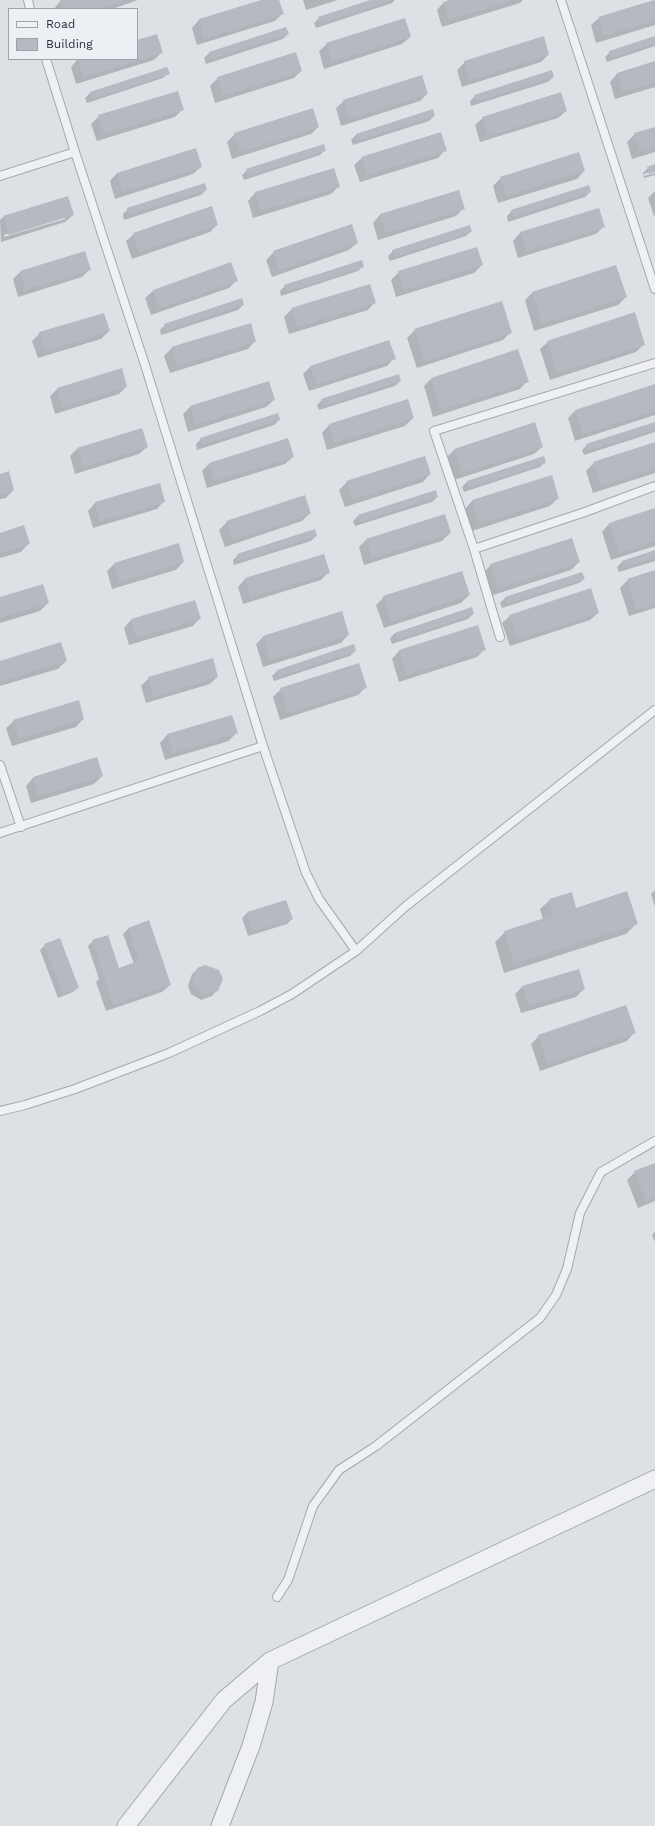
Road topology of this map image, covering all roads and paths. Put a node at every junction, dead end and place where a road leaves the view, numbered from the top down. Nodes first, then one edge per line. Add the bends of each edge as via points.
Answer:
1 (561, 0) edge
2 (46, 60) edge
3 (75, 152) junction
4 (0, 176) edge
5 (655, 289) edge
6 (655, 363) edge
7 (655, 486) edge
8 (474, 549) junction
9 (500, 637) dead end
10 (655, 710) edge
11 (263, 746) junction
12 (0, 765) edge
13 (20, 827) junction
14 (0, 833) edge
15 (356, 952) junction
16 (0, 1111) edge
17 (655, 1141) edge
18 (655, 1479) edge
19 (277, 1597) dead end
20 (270, 1661) junction
21 (126, 1826) edge
22 (220, 1826) edge

1 - 5 lane
2 - 3 lane
3 - 4 lane
3 - 11 lane via 145,365
6 - 8 lane via 434,432
7 - 8 lane
8 - 9 lane
10 - 15 lane via 406,906
11 - 13 lane
11 - 15 lane via 306,873 319,899
12 - 13 lane
13 - 14 lane
15 - 16 lane via 292,994 169,1052 75,1089
17 - 19 lane via 601,1172 580,1213 567,1270 556,1295 540,1318 376,1446 339,1470 313,1506 288,1580
18 - 20 street
20 - 21 street via 224,1700
20 - 22 street via 264,1702 251,1746

